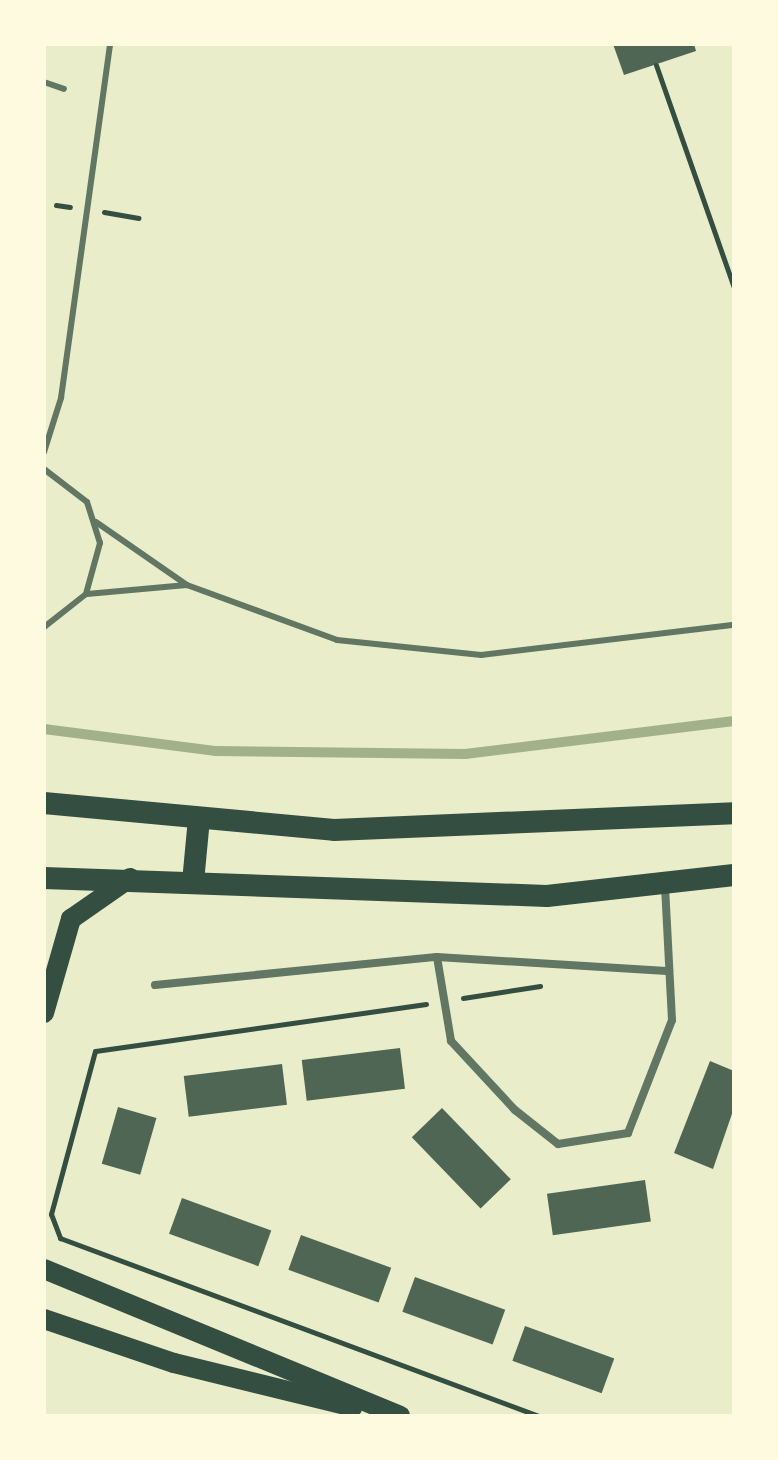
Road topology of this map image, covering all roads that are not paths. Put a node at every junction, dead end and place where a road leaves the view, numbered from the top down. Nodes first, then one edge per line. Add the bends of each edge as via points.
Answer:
1 (110, 44) edge
2 (44, 82) edge
3 (64, 89) dead end
4 (44, 452) edge
5 (44, 469) edge
6 (96, 522) junction
7 (187, 585) junction
8 (86, 594) junction
9 (734, 625) edge
10 (44, 627) edge
11 (44, 803) edge
12 (734, 813) edge
13 (199, 819) junction
14 (734, 875) edge
15 (44, 878) edge
16 (130, 878) junction
17 (665, 881) junction
18 (193, 882) junction
19 (437, 957) junction
20 (667, 971) junction
21 (155, 985) dead end
22 (44, 1013) edge
23 (44, 1269) edge
24 (44, 1319) edge
25 (388, 1416) edge
26 (400, 1416) edge

1 - 4 lane via 61,398
2 - 3 lane
5 - 6 lane via 75,487
6 - 7 lane
6 - 8 lane via 98,565
7 - 8 lane
7 - 9 lane via 337,640 481,655
8 - 10 lane
11 - 13 highway
12 - 13 highway via 334,830
13 - 18 highway
14 - 17 highway
15 - 16 highway
16 - 18 highway
16 - 22 main road via 71,919
17 - 18 highway via 547,896
17 - 20 street
19 - 20 street
19 - 20 street via 451,1041 558,1144 628,1133 672,1020
19 - 21 street
23 - 26 main road
24 - 25 main road via 174,1363

